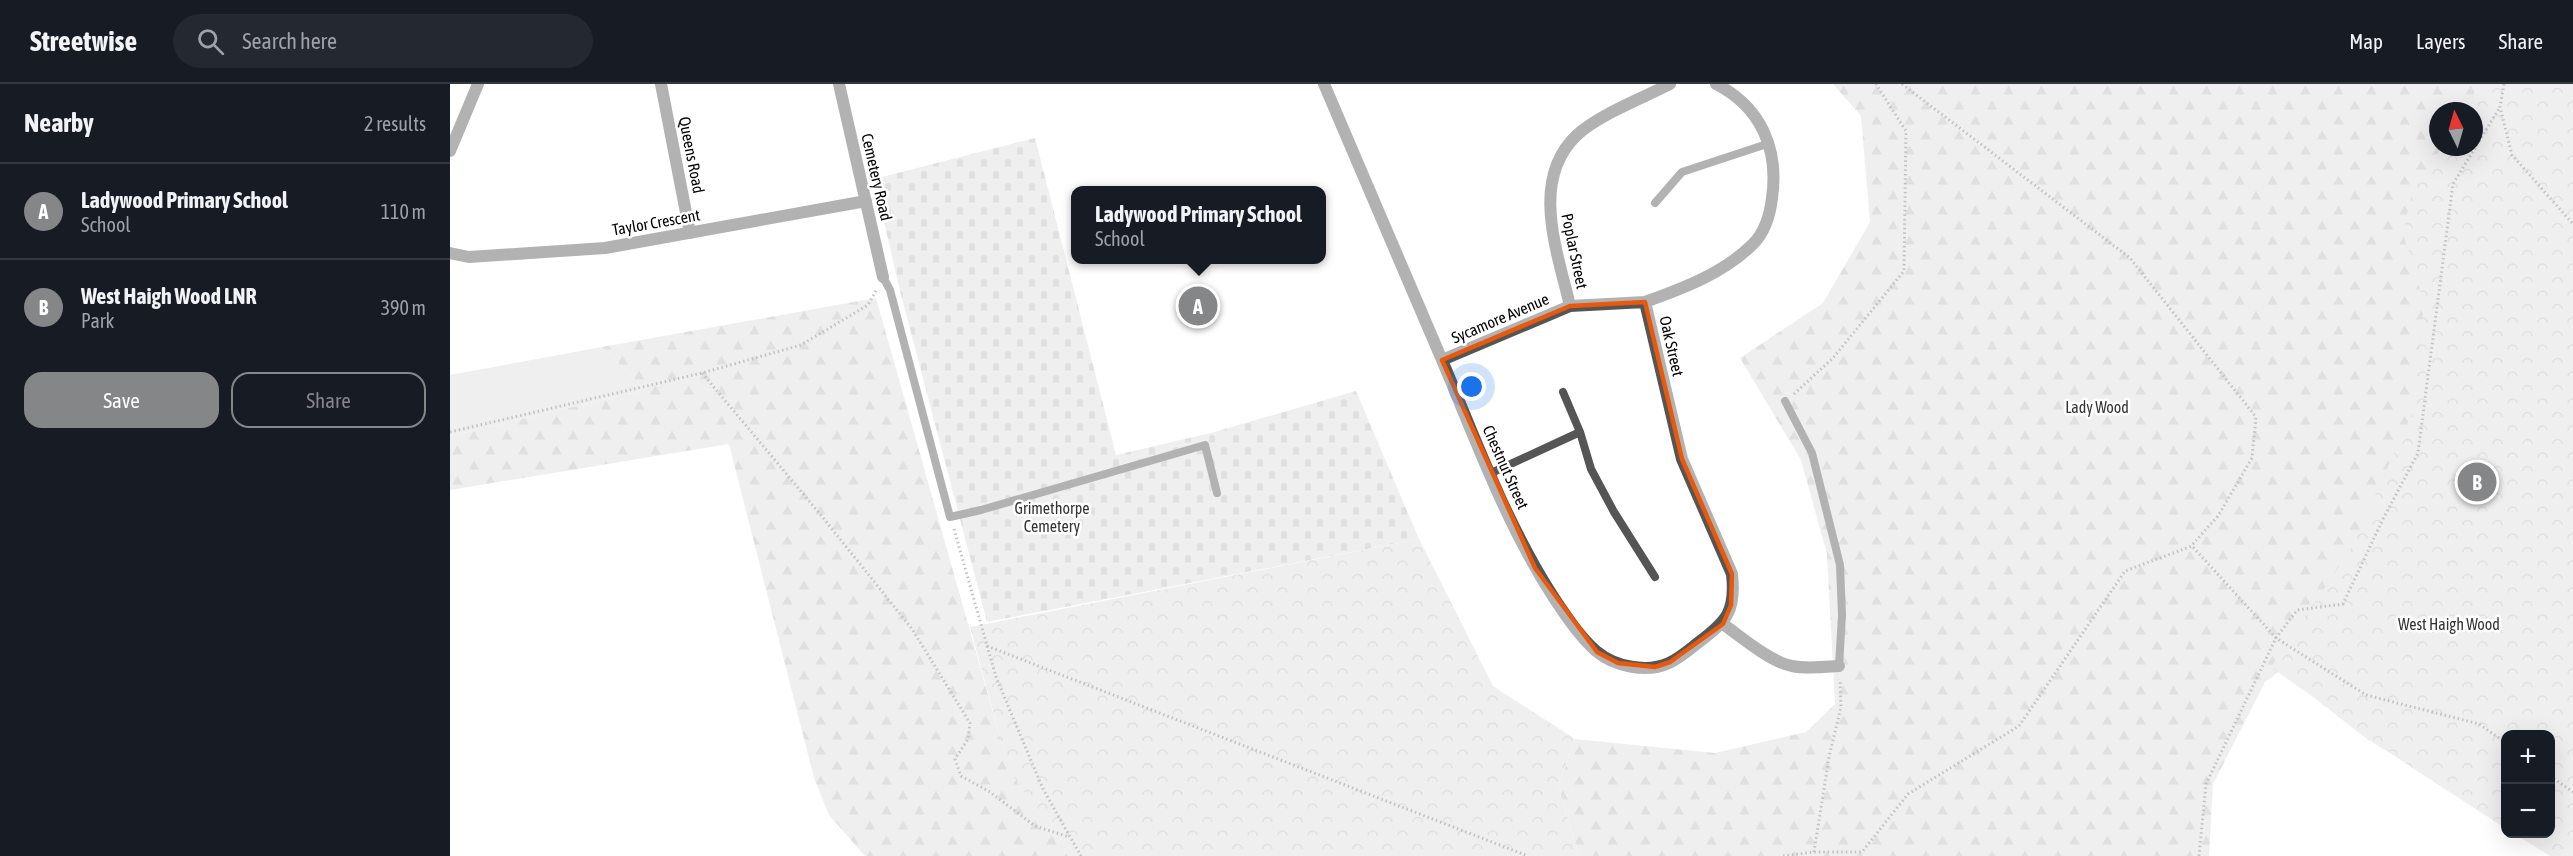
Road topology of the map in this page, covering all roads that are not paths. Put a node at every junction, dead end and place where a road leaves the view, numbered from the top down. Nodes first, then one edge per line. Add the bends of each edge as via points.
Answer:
1 (478, 84) edge
2 (661, 84) edge
3 (839, 84) edge
4 (1324, 84) edge
5 (1670, 84) edge
6 (1716, 84) edge
7 (1770, 142) junction
8 (450, 151) edge
9 (866, 201) junction
10 (1655, 203) dead end
11 (690, 233) junction
12 (450, 253) edge
13 (883, 277) joint
14 (1645, 302) junction
15 (1570, 306) junction
16 (1442, 360) junction
17 (1563, 392) dead end
18 (1785, 401) road end
19 (1580, 432) junction
20 (1489, 474) junction
21 (1216, 493) dead end
22 (1654, 577) dead end
23 (1723, 624) junction
24 (1839, 666) joint

1 - 8 street
2 - 11 street, Queens Road
3 - 9 street, Cemetery Road
4 - 16 street, Chestnut Street
5 - 15 street, Poplar Street via 1594,123 1576,135 1560,156 1552,182 1550,209
6 - 7 street, Oak Street via 1741,100
7 - 10 lane via 1682,172
7 - 14 street, Oak Street via 1774,165 1770,217 1755,242 1703,279
9 - 11 street, Taylor Crescent
9 - 13 street, Cemetery Road
11 - 12 street, Taylor Crescent via 605,248 469,257
13 - 21 lane via 890,290 950,517 1205,445
14 - 15 street, Sycamore Avenue
14 - 23 street, Oak Street via 1682,459 1732,574 1731,604
15 - 16 street, Sycamore Avenue
16 - 20 street, Chestnut Street
17 - 19 lane
18 - 24 lane via 1812,453 1840,565
19 - 20 lane
19 - 22 lane via 1591,469
20 - 23 street, Chestnut Street via 1535,568 1566,616 1597,652 1638,668 1655,667 1670,662
23 - 24 street via 1789,666

